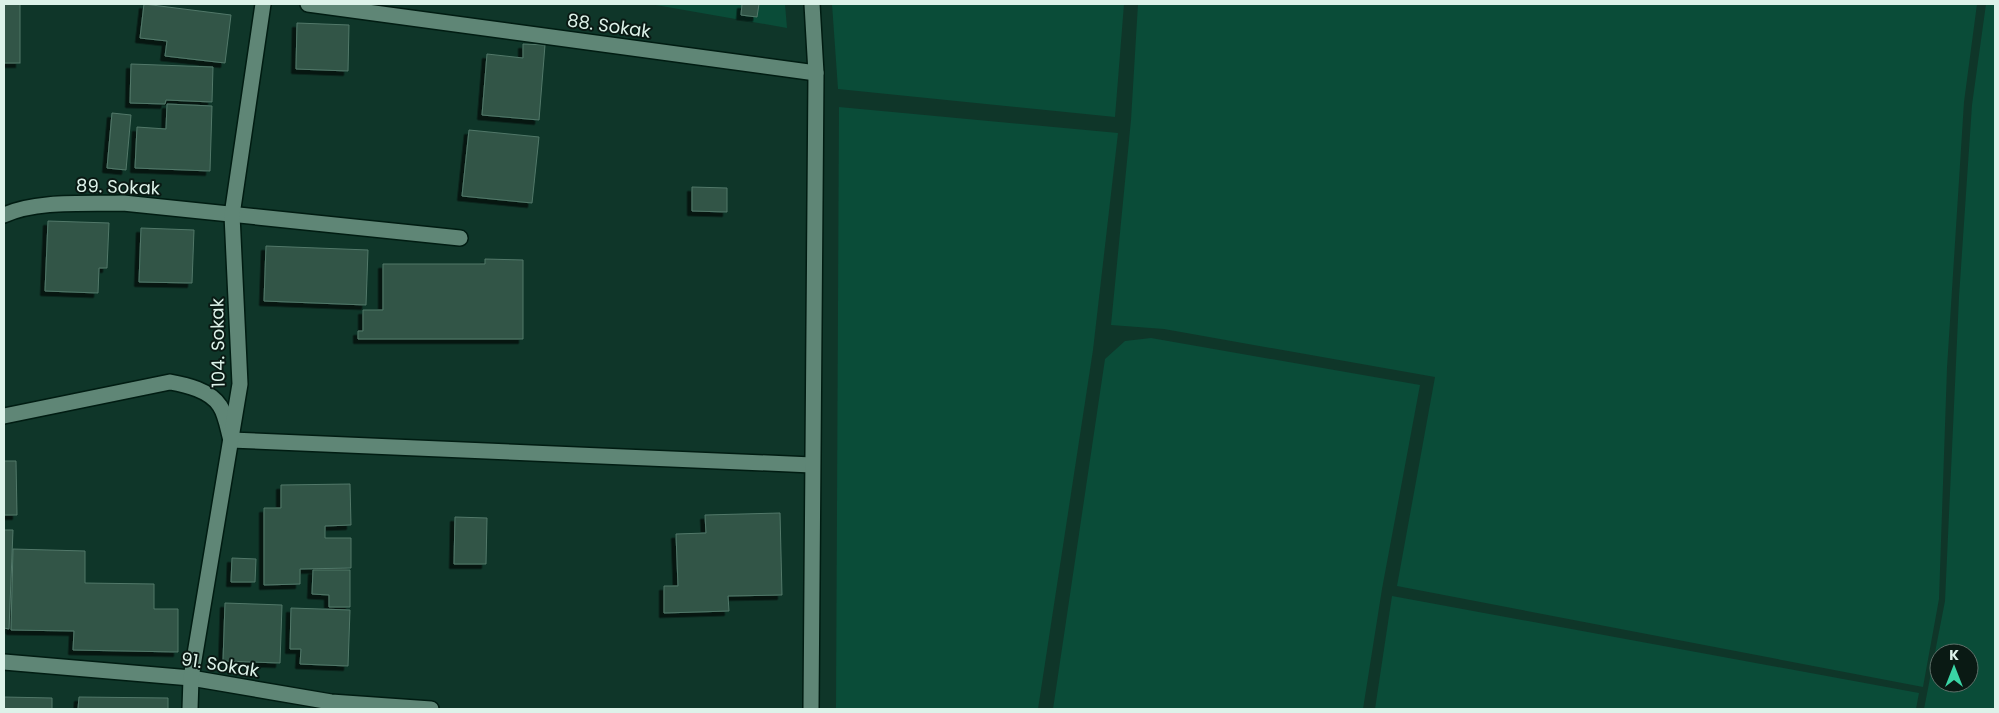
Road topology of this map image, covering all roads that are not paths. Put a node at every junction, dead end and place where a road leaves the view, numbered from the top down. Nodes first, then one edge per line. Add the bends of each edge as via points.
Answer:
1 (262, 4) edge
2 (308, 4) edge
3 (812, 4) edge
4 (816, 73) junction
5 (4, 215) edge
6 (232, 215) junction
7 (460, 238) dead end
8 (4, 416) edge
9 (231, 440) junction
10 (812, 465) junction
11 (4, 662) edge
12 (191, 678) junction
13 (190, 709) edge
14 (431, 709) edge
15 (811, 709) edge

1 - 6 street, 104. Sokak
2 - 4 street, 88. Sokak
3 - 4 street
4 - 10 street
5 - 6 street, 89. Sokak via 14,210 68,204 123,203
6 - 7 street, 89. Sokak
6 - 9 street, 104. Sokak via 240,384
8 - 9 street via 170,382 189,386 220,406
9 - 10 street
9 - 12 street, 104. Sokak
10 - 15 street
11 - 12 street, 91. Sokak
12 - 13 street, 104. Sokak
12 - 14 street, 91. Sokak via 331,702

